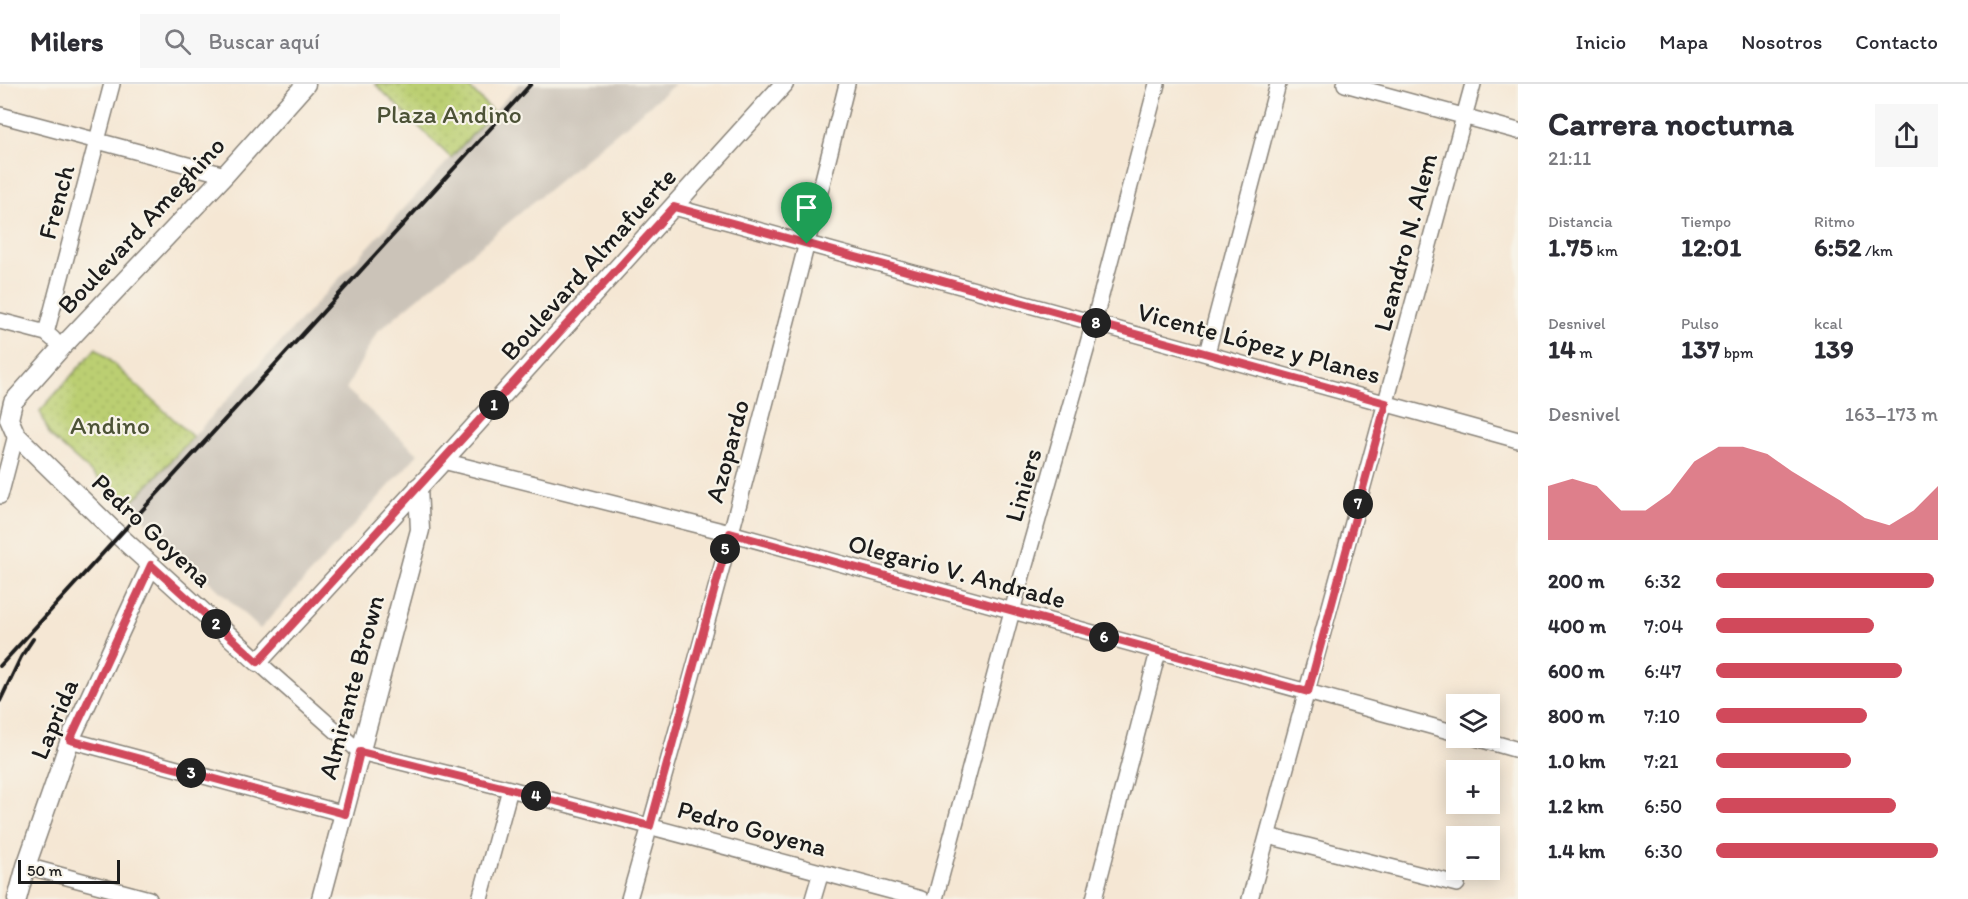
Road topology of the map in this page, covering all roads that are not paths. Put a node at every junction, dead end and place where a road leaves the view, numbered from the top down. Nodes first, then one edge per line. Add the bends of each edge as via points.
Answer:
1 (112, 84) edge
2 (306, 84) edge
3 (784, 84) edge
4 (847, 84) edge
5 (1157, 84) edge
6 (1278, 84) edge
7 (1345, 84) edge
8 (1473, 84) edge
9 (0, 115) edge
10 (1464, 116) junction
11 (1518, 131) edge
12 (96, 141) junction
13 (225, 175) junction
14 (674, 207) junction
15 (807, 244) junction
16 (0, 321) edge
17 (1094, 322) junction
18 (46, 333) junction
19 (62, 347) junction
20 (1208, 353) junction
21 (1386, 403) junction
22 (16, 435) junction
23 (1518, 440) edge
24 (443, 461) junction
25 (418, 487) junction
26 (0, 496) edge
27 (730, 533) junction
28 (151, 565) junction
29 (1012, 610) junction
30 (1158, 652) junction
31 (258, 662) junction
32 (1308, 692) junction
33 (1446, 730) edge
34 (70, 740) junction
35 (1500, 745) edge
36 (1518, 750) edge
37 (360, 752) junction
38 (510, 789) junction
39 (345, 814) junction
40 (650, 826) junction
41 (1268, 836) junction
42 (26, 866) junction
43 (820, 872) junction
44 (1457, 885) dead end
45 (17, 899) edge
46 (149, 899) edge
47 (321, 899) edge
48 (480, 899) edge
49 (629, 899) edge
50 (813, 899) edge
51 (921, 899) edge
52 (935, 899) edge
53 (1094, 899) edge
54 (1250, 899) edge

1 - 12 street, French
2 - 13 main road, Boulevard Ameghino
3 - 14 main road, Boulevard Almafuerte
4 - 15 street, Azopardo
5 - 17 street, Liniers
6 - 20 street
7 - 10 street
8 - 10 street, Leandro N. Alem
9 - 12 street
10 - 11 street
10 - 21 street, Leandro N. Alem
12 - 13 street
12 - 18 street, French
13 - 19 main road, Boulevard Ameghino
14 - 15 street, Vicente López y Planes
14 - 24 main road, Boulevard Almafuerte
15 - 17 street, Vicente López y Planes
15 - 27 street, Azopardo
16 - 18 street
17 - 20 street, Vicente López y Planes
17 - 29 street, Liniers
18 - 19 street
19 - 22 main road, Boulevard Ameghino via 14,402 9,418
20 - 21 street, Vicente López y Planes
21 - 23 street, Vicente López y Planes
21 - 32 street, Leandro N. Alem
22 - 26 street
22 - 28 main road, Pedro Goyena
24 - 25 main road, Boulevard Almafuerte
24 - 27 street, Olegario V. Andrade
25 - 31 main road, Boulevard Almafuerte
25 - 37 main road, Almirante Brown via 420,530
27 - 29 street, Olegario V. Andrade
27 - 40 street, Azopardo
28 - 31 main road, Pedro Goyena
28 - 34 main road, Laprida
29 - 30 street, Olegario V. Andrade
29 - 52 street, Liniers
30 - 32 street, Olegario V. Andrade
30 - 53 street
31 - 37 street, Pedro Goyena
32 - 33 street, Olegario V. Andrade
32 - 41 street, Leandro N. Alem
34 - 39 street
34 - 42 main road, Laprida
35 - 36 street
37 - 38 street, Pedro Goyena
37 - 39 main road, Almirante Brown
38 - 40 street, Pedro Goyena
38 - 48 street
39 - 47 main road, Almirante Brown
40 - 43 street, Pedro Goyena
40 - 49 street, Azopardo
41 - 44 street
41 - 54 street, Leandro N. Alem
42 - 45 main road, Laprida
42 - 46 street
43 - 50 street
43 - 51 street, Pedro Goyena

